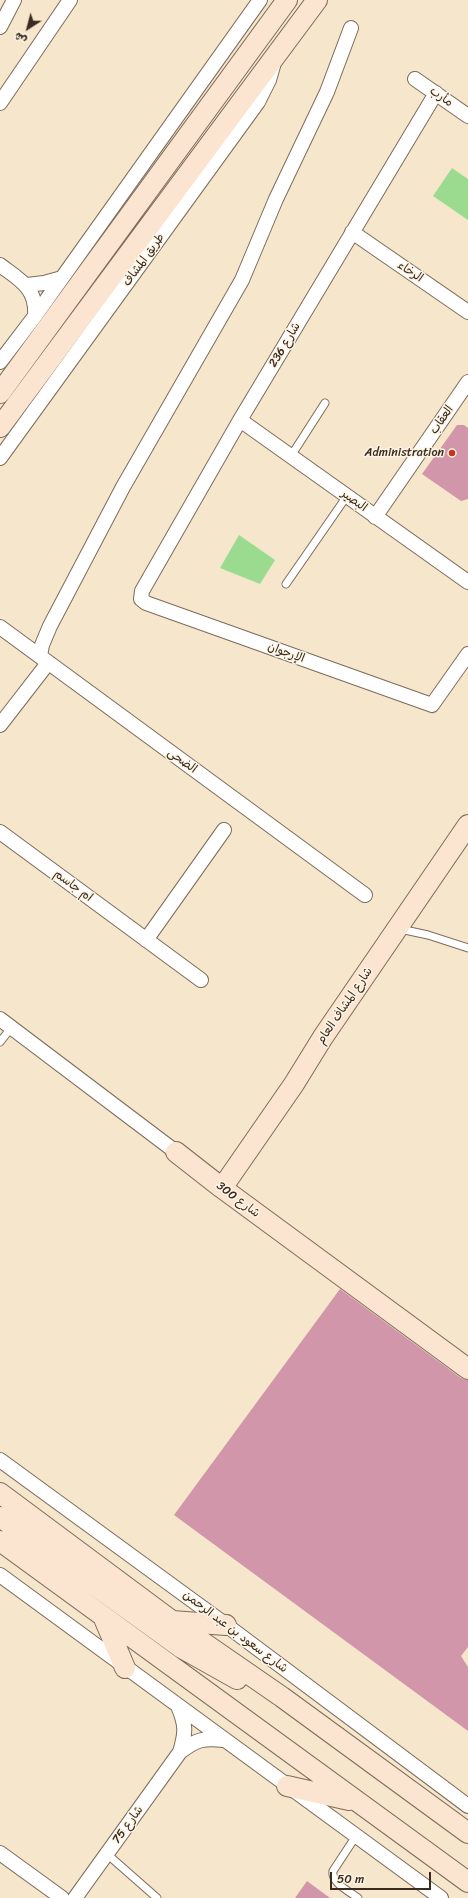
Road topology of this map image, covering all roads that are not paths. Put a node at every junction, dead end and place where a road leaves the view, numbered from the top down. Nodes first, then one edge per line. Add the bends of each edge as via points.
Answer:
1 (14, 0) edge
2 (70, 0) edge
3 (260, 0) edge
4 (287, 0) edge
5 (317, 0) edge
6 (1, 24) edge
7 (351, 28) dead end
8 (275, 55) junction
9 (415, 79) dead end
10 (436, 93) junction
11 (0, 103) edge
12 (468, 116) edge
13 (352, 232) junction
14 (0, 265) edge
15 (62, 278) junction
16 (27, 285) junction
17 (468, 312) edge
18 (35, 316) junction
19 (0, 362) edge
20 (468, 382) edge
21 (0, 393) edge
22 (325, 403) dead end
23 (240, 420) junction
24 (0, 427) edge
25 (291, 456) junction
26 (0, 458) edge
27 (347, 496) junction
28 (375, 517) junction
29 (468, 582) edge
30 (286, 584) dead end
31 (141, 599) joint
32 (0, 627) edge
33 (468, 654) edge
34 (44, 660) junction
35 (0, 725) edge
36 (468, 825) edge
37 (224, 830) dead end
38 (0, 832) edge
39 (365, 895) dead end
40 (398, 929) junction
41 (146, 940) junction
42 (468, 948) edge
43 (201, 980) dead end
44 (5, 1024) edge
45 (0, 1042) edge
46 (176, 1152) joint
47 (222, 1188) junction
48 (468, 1369) edge
49 (0, 1460) edge
50 (0, 1493) edge
51 (0, 1517) edge
52 (0, 1542) edge
53 (0, 1575) edge
54 (103, 1616) junction
55 (172, 1620) junction
56 (226, 1625) junction
57 (125, 1668) junction
58 (282, 1697) junction
59 (178, 1706) junction
60 (224, 1740) junction
61 (180, 1752) junction
62 (287, 1786) junction
63 (357, 1801) junction
64 (468, 1806) edge
65 (468, 1833) edge
66 (356, 1836) junction
67 (0, 1853) edge
68 (107, 1854) junction
69 (468, 1882) edge
70 (62, 1898) edge
71 (75, 1898) edge
72 (157, 1898) edge
73 (358, 1898) edge
74 (441, 1898) edge

1 - 6 street
2 - 11 street
3 - 15 street
4 - 21 street
5 - 8 street, طريق المشاف
7 - 34 street via 327,92 276,199 242,280 123,487 50,626 42,645
8 - 24 street, طريق المشاف
8 - 26 street, طريق المشاف via 269,80 258,102
9 - 10 street, مأرب
10 - 12 street, مأرب
10 - 13 street, شارع 236
13 - 17 street, الرخاء
13 - 23 street, شارع 236
14 - 16 street
15 - 16 street
15 - 18 street
16 - 18 street via 33,297
18 - 19 street
20 - 28 street, العقاب
22 - 25 lane
23 - 25 street, البصير
23 - 31 street, شارع 236 via 142,592
25 - 27 street, البصير
27 - 28 street, البصير
27 - 30 lane
28 - 29 street, البصير
31 - 33 street, الإرجوان via 146,603 432,705
32 - 34 street, الضحى
34 - 35 street
34 - 39 street, الضحى
36 - 40 street, شارع المشاف العام
37 - 41 street
38 - 41 street, ام جاسم
40 - 42 lane via 428,935
40 - 47 street, شارع المشاف العام via 322,1037 294,1084
41 - 43 street, ام جاسم
44 - 45 lane
44 - 46 street, شارع 300
46 - 47 street, شارع 300
47 - 48 street, شارع 300
49 - 56 street, شارع سعود بن عبد الرحمن
50 - 55 street, شارع سعود بن عبد الرحمن
51 - 58 street via 180,1647 227,1674
52 - 54 street
53 - 57 street
54 - 57 street
54 - 63 street
55 - 56 street
55 - 58 street, شارع سعود بن عبد الرحمن
56 - 64 street, شارع سعود بن عبد الرحمن
57 - 59 street
58 - 65 street, شارع سعود بن عبد الرحمن
59 - 60 street
59 - 61 street, شارع 75 via 185,1722 185,1735
60 - 61 street, شارع 75 via 207,1738 194,1741
60 - 62 street
61 - 68 street, شارع 75
62 - 63 street
62 - 66 street
63 - 69 street
66 - 73 lane via 332,1876
66 - 74 street
67 - 70 street
68 - 71 street, شارع 75
68 - 72 lane

